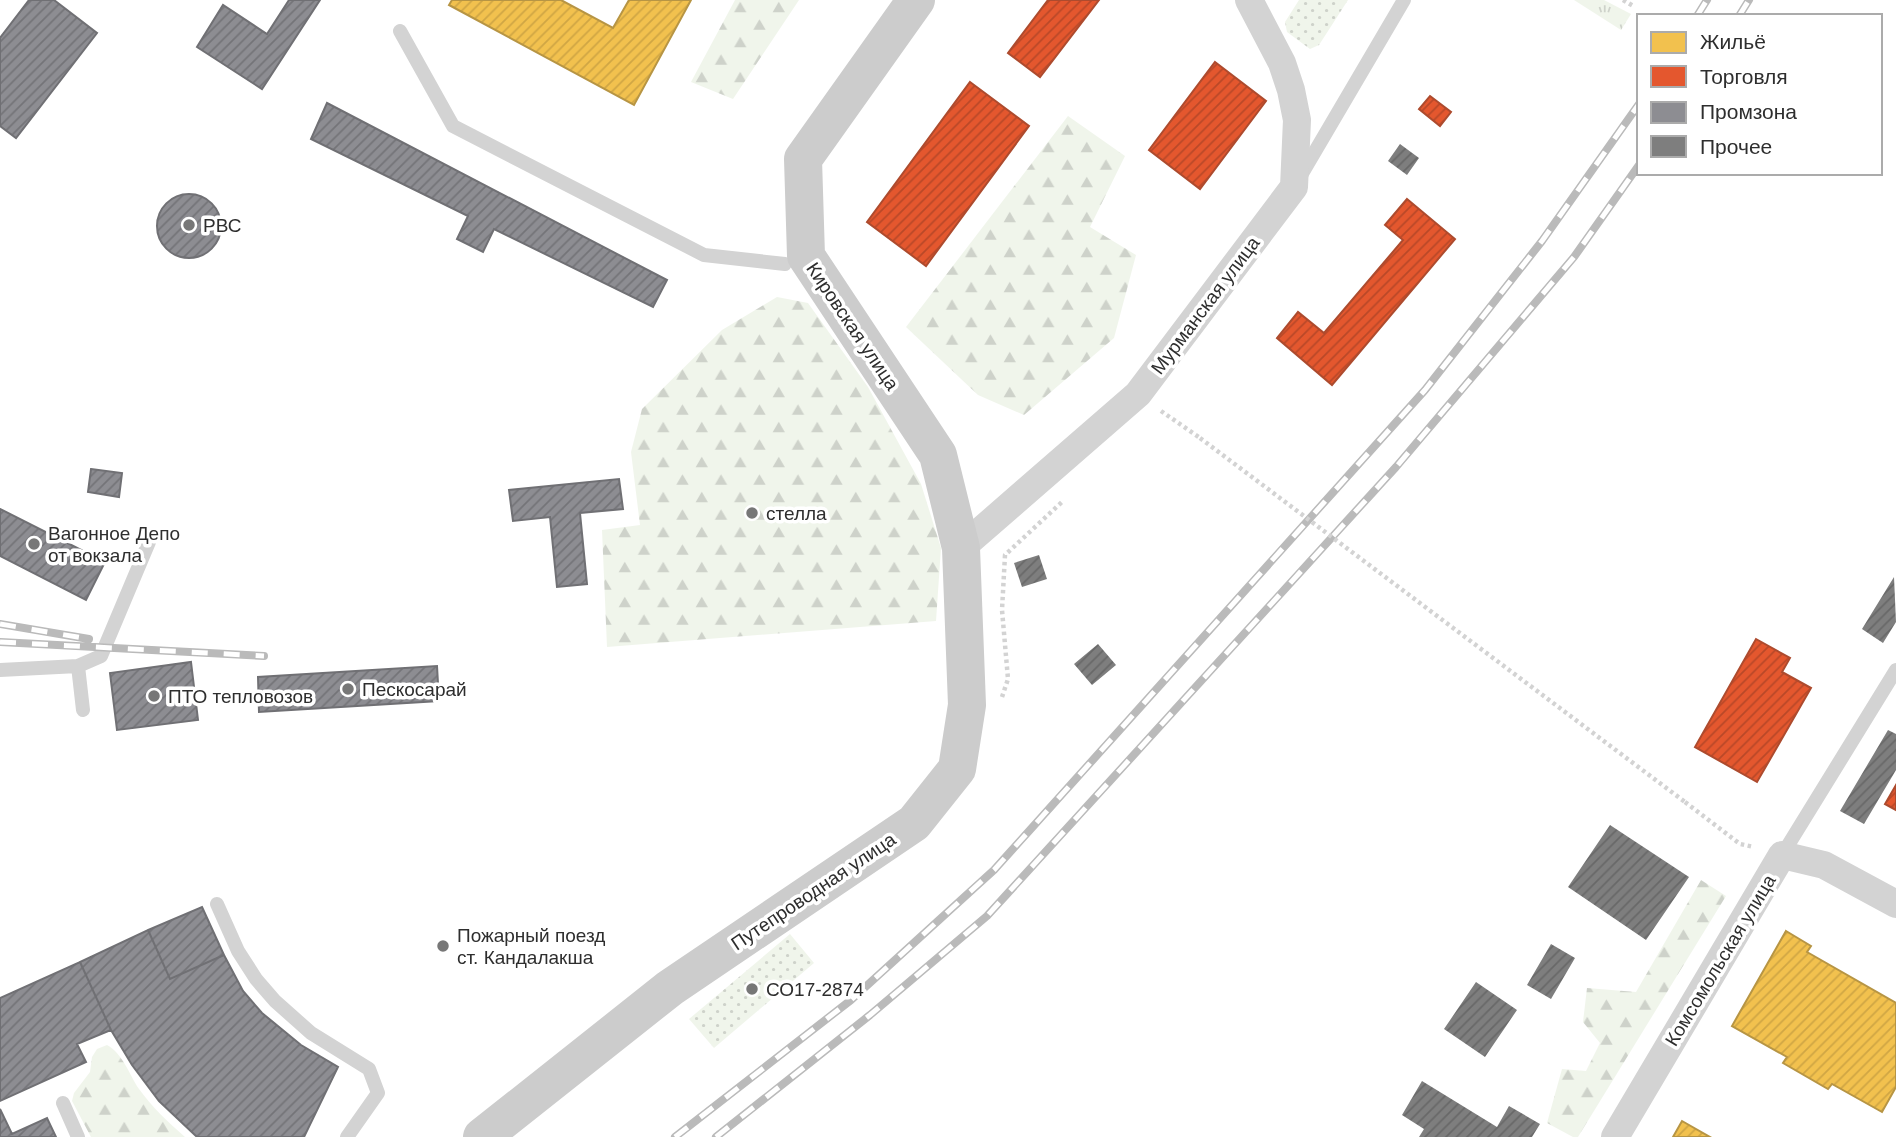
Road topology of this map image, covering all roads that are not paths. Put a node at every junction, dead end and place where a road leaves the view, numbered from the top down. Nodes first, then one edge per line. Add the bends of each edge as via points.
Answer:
1 (916, 0) edge
2 (1404, 0) edge
3 (1258, 5) edge
4 (400, 31) dead end
5 (1294, 187) junction
6 (785, 264) dead end
7 (149, 542) dead end
8 (961, 548) junction
9 (78, 666) junction
10 (0, 670) edge
11 (1896, 670) edge
12 (83, 710) dead end
13 (1782, 855) junction
14 (218, 904) dead end
15 (1896, 904) edge
16 (63, 1103) dead end
17 (78, 1137) edge
18 (347, 1137) edge
19 (482, 1137) edge
20 (1615, 1137) edge

1 - 8 main road, Кировская улица via 803,159 806,256 938,455
2 - 5 lane
3 - 5 street via 1282,63 1297,120
4 - 6 lane via 453,126 704,256
5 - 8 street, Мурманская улица via 1138,394
7 - 9 lane via 101,656
8 - 19 main road, Путепроводная улица via 967,705 957,769 914,823 670,988
9 - 10 lane
9 - 12 lane
11 - 13 lane
13 - 15 street, Комсомольская улица via 1824,865
13 - 20 street, Комсомольская улица
14 - 18 lane via 238,951 275,1001 311,1033 369,1069 378,1093
16 - 17 lane

